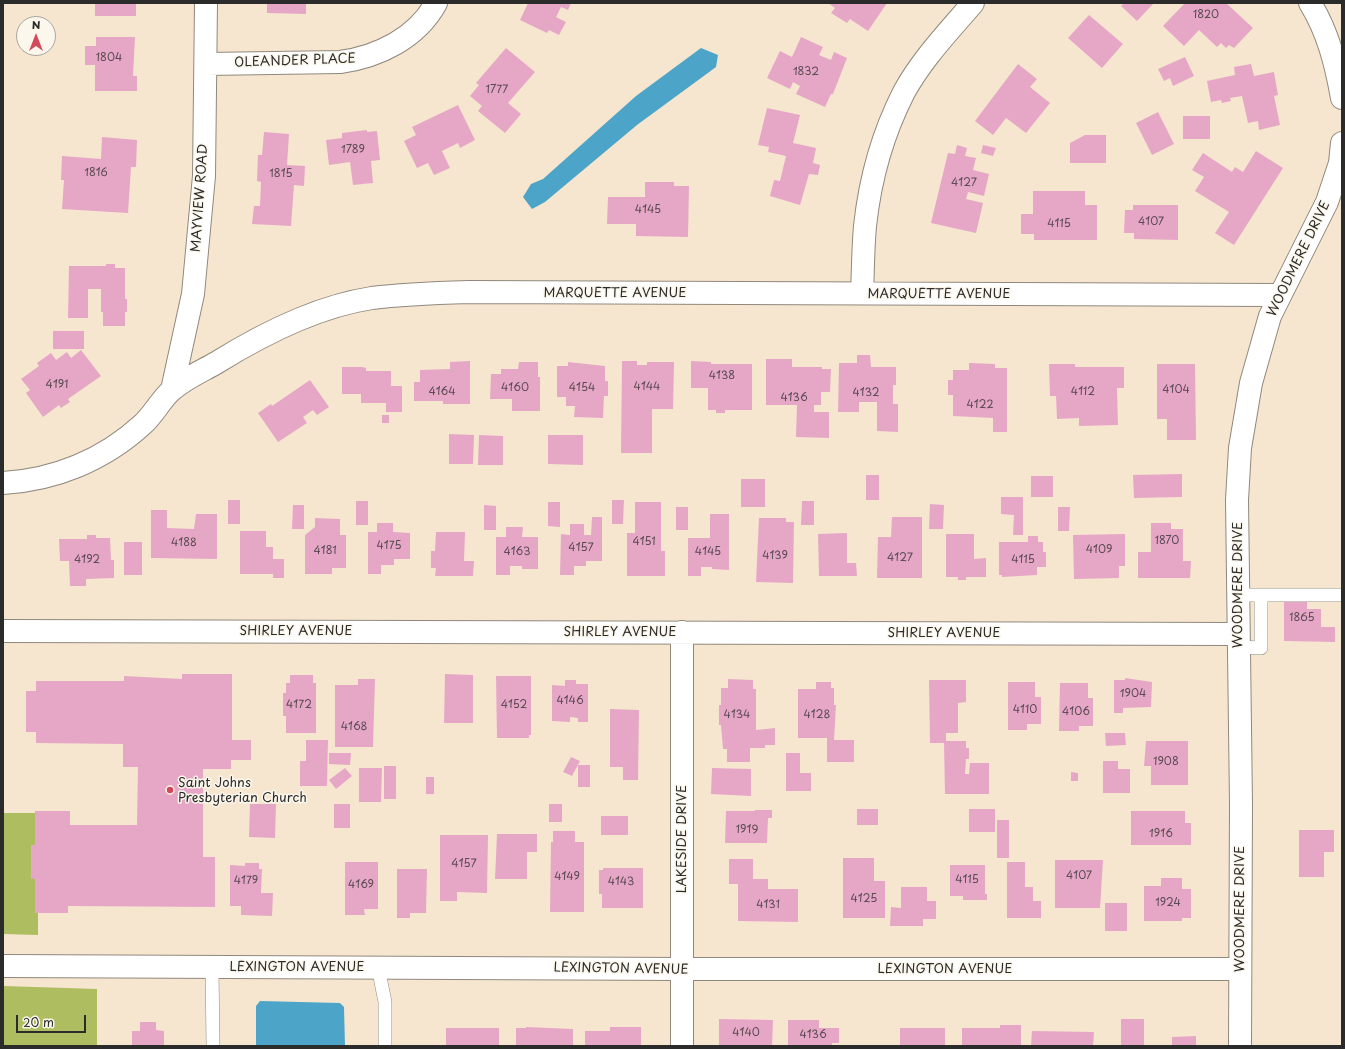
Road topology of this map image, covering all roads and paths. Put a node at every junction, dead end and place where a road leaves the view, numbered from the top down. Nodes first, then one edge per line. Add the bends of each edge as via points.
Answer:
1 (206, 3) edge
2 (436, 3) edge
3 (973, 3) edge
4 (1310, 3) edge
5 (206, 64) junction
6 (1342, 98) edge
7 (1342, 143) edge
8 (862, 293) junction
9 (1279, 295) junction
10 (172, 390) junction
11 (3, 483) edge
12 (1238, 595) junction
13 (1261, 595) junction
14 (1342, 595) edge
15 (3, 631) edge
16 (682, 632) junction
17 (1238, 641) junction
18 (3, 966) edge
19 (212, 967) junction
20 (378, 967) junction
21 (682, 969) junction
22 (1239, 969) junction
23 (213, 1046) edge
24 (385, 1046) edge
25 (682, 1046) edge
26 (1240, 1046) edge

1 - 5 street, MAYVIEW ROAD
2 - 5 street, OLEANDER PLACE via 421,24 401,41 359,59 340,62
3 - 8 street via 929,56 909,86 886,133 872,182 865,226
4 - 6 street via 1328,40
5 - 10 street, MAYVIEW ROAD via 204,176 193,294
7 - 9 street, WOODMERE DRIVE via 1340,164 1327,202
8 - 9 street, MARQUETTE AVENUE
8 - 10 street, MARQUETTE AVENUE via 469,292 370,299 330,309 290,324 240,348
9 - 12 street, WOODMERE DRIVE via 1258,353 1242,433 1237,500
10 - 11 street, MARQUETTE AVENUE via 156,410 118,446 68,471 25,482
12 - 13 lane
12 - 17 street, WOODMERE DRIVE
13 - 14 lane
13 - 17 lane via 1261,648
15 - 16 street, SHIRLEY AVENUE
16 - 17 street, SHIRLEY AVENUE
16 - 21 street, LAKESIDE DRIVE
17 - 22 street, WOODMERE DRIVE via 1241,804
18 - 19 street, LEXINGTON AVENUE
19 - 20 street, LEXINGTON AVENUE
19 - 23 lane
20 - 21 street, LEXINGTON AVENUE
20 - 24 lane via 385,1002
21 - 22 street, LEXINGTON AVENUE
21 - 25 street, LAKESIDE DRIVE
22 - 26 street, WOODMERE DRIVE

